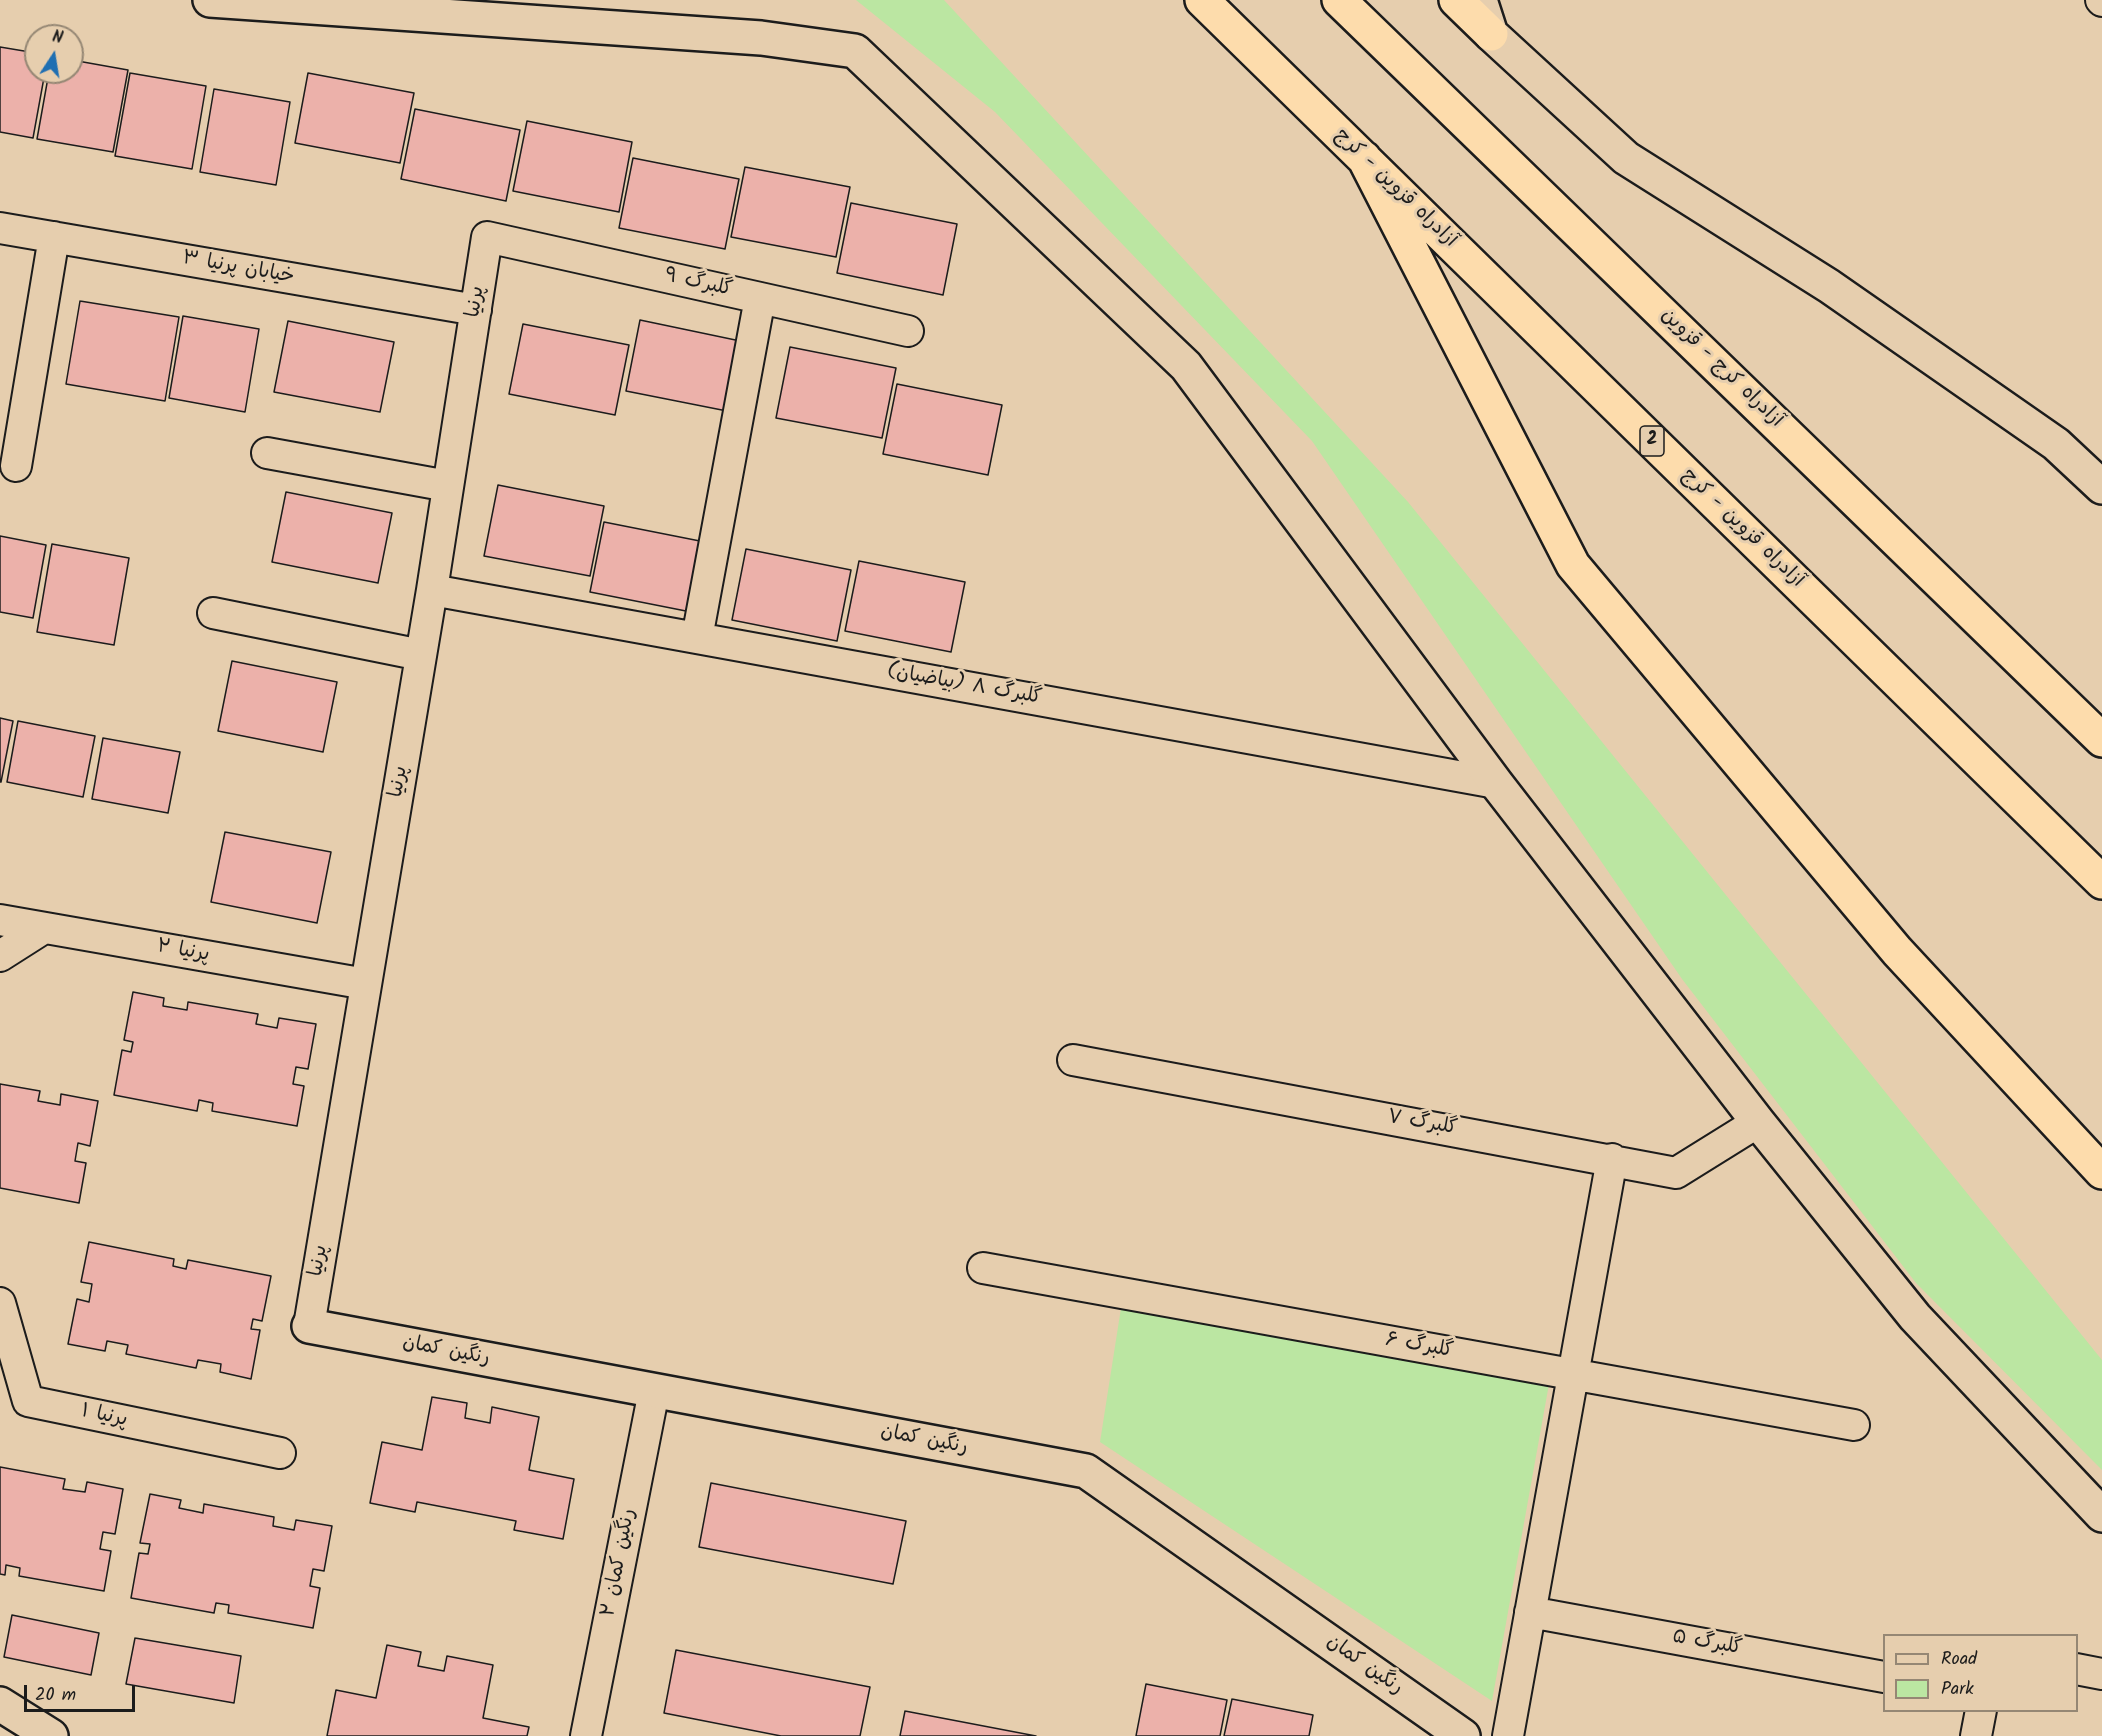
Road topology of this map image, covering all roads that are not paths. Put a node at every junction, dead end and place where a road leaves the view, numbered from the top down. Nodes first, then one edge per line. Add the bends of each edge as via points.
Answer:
1 (210, 0) edge
2 (1202, 0) edge
3 (1339, 0) edge
4 (1456, 0) edge
5 (1480, 0) edge
6 (1491, 34) junction
7 (1364, 158) junction
8 (0, 228) edge
9 (54, 237) junction
10 (488, 237) joint
11 (760, 298) junction
12 (476, 310) junction
13 (908, 331) dead end
14 (267, 453) dead end
15 (16, 466) dead end
16 (448, 486) junction
17 (2102, 487) edge
18 (432, 590) junction
19 (213, 613) dead end
20 (697, 638) junction
21 (421, 655) junction
22 (2102, 740) edge
23 (1496, 783) junction
24 (2102, 882) edge
25 (0, 920) edge
26 (44, 928) junction
27 (0, 956) edge
28 (366, 984) junction
29 (1073, 1060) dead end
30 (1758, 1122) junction
31 (1612, 1160) junction
32 (2102, 1172) edge
33 (983, 1268) dead end
34 (0, 1303) edge
35 (309, 1326) joint
36 (1573, 1375) junction
37 (654, 1391) junction
38 (1854, 1425) dead end
39 (280, 1453) dead end
40 (2102, 1515) edge
41 (1530, 1612) junction
42 (2078, 1669) edge
43 (2102, 1674) edge
44 (1883, 1677) edge
45 (0, 1704) edge
46 (1981, 1712) edge
47 (1442, 1730) edge
48 (51, 1736) edge
49 (586, 1736) edge
50 (1508, 1736) edge
51 (1976, 1736) edge

1 - 23 main road via 761,38 855,51 1186,366
2 - 7 highway, آزادراه قزوین - کرج / 2
3 - 22 highway, آزادراه کرج - قزوین
4 - 6 highway
5 - 6 main road
6 - 17 main road via 1626,158 1829,286 2056,444
7 - 24 highway, آزادراه قزوین - کرج / 2
7 - 32 highway via 1573,566 1897,951
8 - 9 street, خیابان پرنیا ۳
9 - 12 street, خیابان پرنیا ۳
9 - 15 street
10 - 11 street, گلبرگ ۹
10 - 12 street, پرنیا
11 - 13 street, گلبرگ ۹
11 - 20 street
12 - 16 street, پرنیا
14 - 16 street
16 - 18 street, پرنیا
18 - 20 street, گلبرگ ۸ (بیاضیان)
18 - 21 street, پرنیا
19 - 21 street
20 - 23 street, گلبرگ ۸ (بیاضیان)
21 - 28 street, پرنیا
23 - 30 main road
25 - 26 street, پرنیا ۲
26 - 27 street
26 - 28 street, پرنیا ۲
28 - 35 street, پرنیا
29 - 31 street, گلبرگ ۷
30 - 31 street, گلبرگ ۷ via 1676,1173
30 - 40 main road via 1915,1317
31 - 36 street
33 - 36 street, گلبرگ ۶
34 - 39 street, پرنیا ۱ via 28,1401
35 - 37 main road, رنگین کمان
36 - 38 street, گلبرگ ۶
36 - 41 street
37 - 47 main road, رنگین کمان via 1086,1471
37 - 49 street, رنگین کمان ۲
41 - 44 street, گلبرگ ۵
41 - 50 street
42 - 43 street
45 - 48 main road
46 - 51 street

